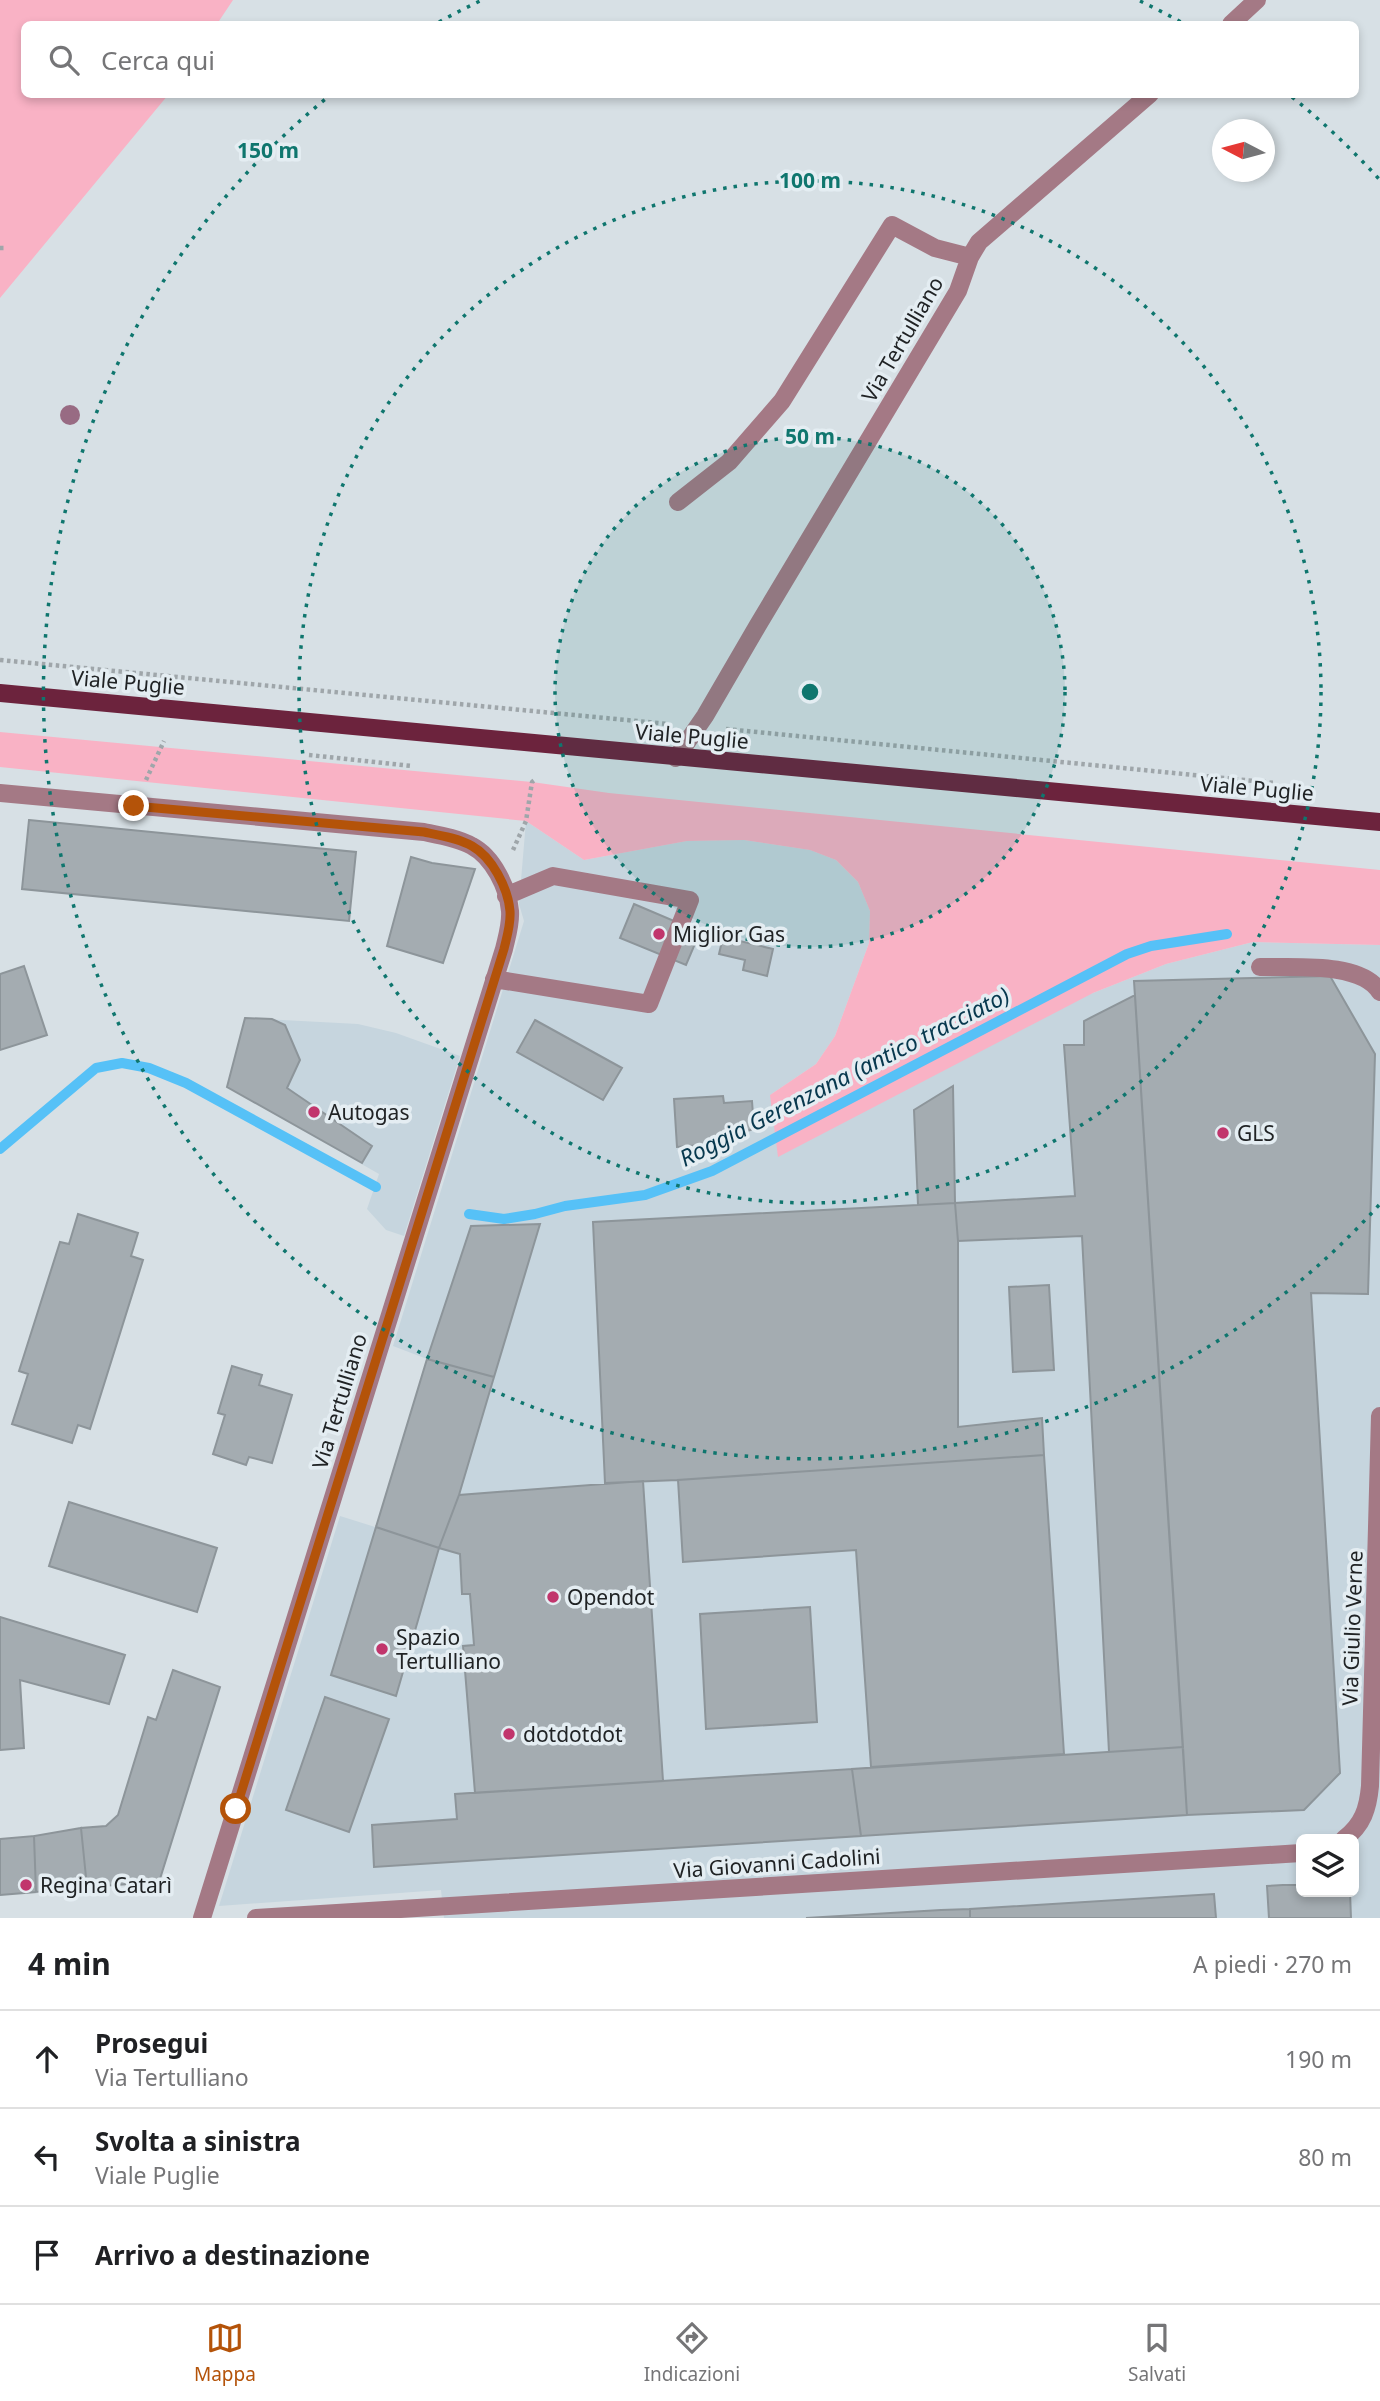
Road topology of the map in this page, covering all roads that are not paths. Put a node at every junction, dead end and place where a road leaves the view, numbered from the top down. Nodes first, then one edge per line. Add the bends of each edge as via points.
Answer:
1 (1256, 0) edge
2 (1234, 21) edge
3 (1145, 98) edge
4 (970, 257) junction
5 (678, 502) dead end
6 (0, 693) edge
7 (676, 758) junction
8 (0, 793) edge
9 (1380, 822) edge
10 (506, 896) junction
11 (1260, 967) dead end
12 (495, 979) junction
13 (1380, 992) edge
14 (1380, 1416) edge
15 (1350, 1834) edge
16 (1296, 1853) edge
17 (202, 1918) edge
18 (256, 1918) edge

1 - 2 street
3 - 4 street, Via Tertulliano via 979,242
4 - 5 street via 935,248 892,225 782,401 729,462
4 - 7 street, Via Tertulliano via 958,291
6 - 7 main road, Viale Puglie
7 - 9 main road, Viale Puglie
8 - 10 street via 424,832 471,845 489,858
10 - 12 street, Via Tertulliano via 509,930
10 - 12 street via 553,876 690,900 649,1004
11 - 13 street via 1349,971 1376,985
12 - 17 street, Via Tertulliano
14 - 15 street, Via Giulio Verne via 1370,1786 1366,1813
16 - 18 street, Via Giovanni Cadolini

